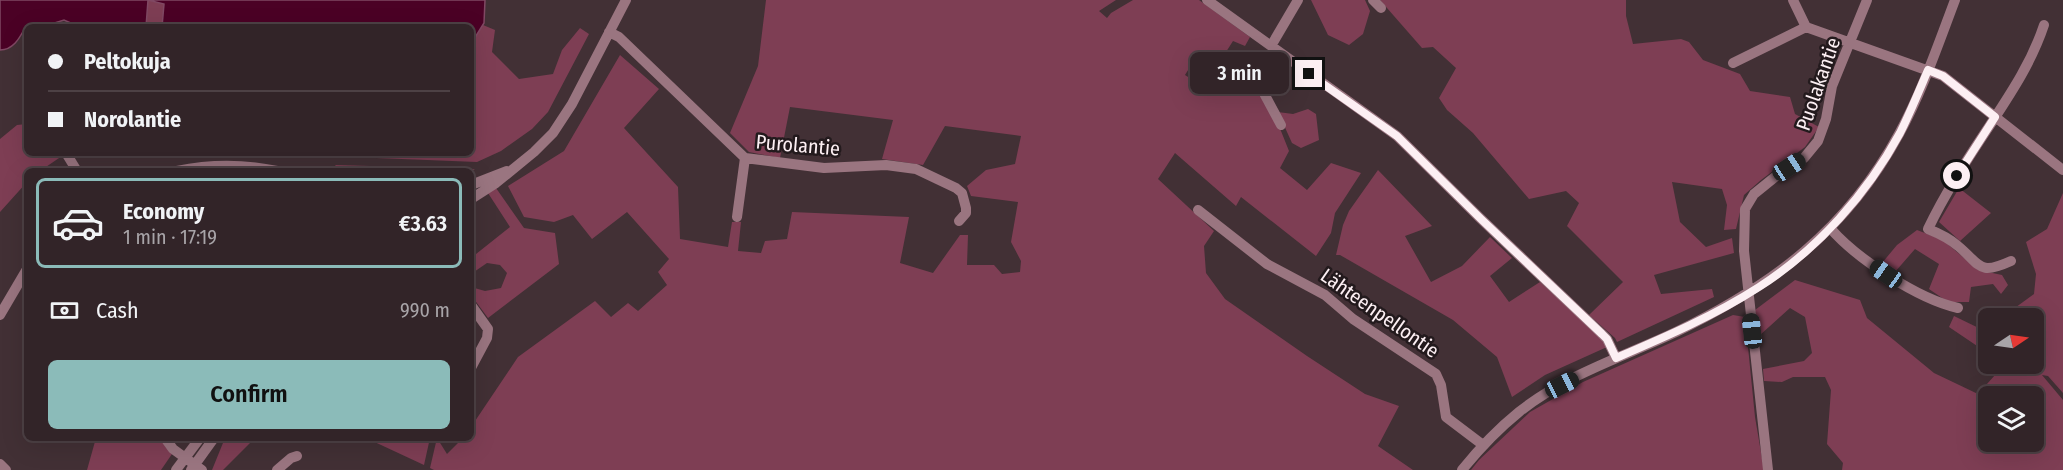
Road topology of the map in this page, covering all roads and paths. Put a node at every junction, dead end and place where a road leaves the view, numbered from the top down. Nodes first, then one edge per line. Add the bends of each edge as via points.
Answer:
1 (626, 0) edge
2 (1207, 0) edge
3 (1298, 0) edge
4 (1793, 0) edge
5 (1867, 0) edge
6 (1955, 0) edge
7 (2044, 25) dead end
8 (1806, 27) junction
9 (609, 32) junction
10 (1850, 44) junction
11 (1275, 49) junction
12 (1733, 63) dead end
13 (1928, 70) junction
14 (1995, 117) junction
15 (1281, 125) dead end
16 (745, 158) junction
17 (196, 168) edge
18 (244, 168) edge
19 (513, 169) junction
20 (2063, 170) edge
21 (474, 184) edge
22 (474, 197) edge
23 (1198, 210) dead end
24 (737, 217) dead end
25 (959, 221) dead end
26 (1830, 228) junction
27 (2011, 261) dead end
28 (24, 274) edge
29 (1749, 293) junction
30 (1958, 308) dead end
31 (474, 309) edge
32 (0, 315) edge
33 (1616, 358) junction
34 (474, 363) edge
35 (167, 441) edge
36 (198, 441) edge
37 (212, 441) edge
38 (1483, 445) junction
39 (297, 456) dead end
40 (186, 457) junction
41 (0, 464) edge
42 (196, 468) edge
43 (6, 470) edge
44 (176, 470) edge
45 (278, 470) edge
46 (1462, 470) edge
47 (1768, 470) edge

1 - 9 street
2 - 11 street
3 - 11 street
4 - 8 street
5 - 10 street, Puolakantie
6 - 13 street
7 - 14 street via 2021,79
8 - 10 street
8 - 12 street
9 - 16 street, Purolantie via 619,37
9 - 19 street via 558,126
10 - 13 street
10 - 29 street, Puolakantie via 1832,86 1818,141 1804,158 1754,194 1745,209
11 - 15 street via 1259,84
11 - 33 street via 1397,136 1607,339
13 - 14 street via 1943,76
13 - 26 street via 1887,154
14 - 20 street
14 - 27 street via 1944,196 1928,229 1958,246 1985,269
16 - 24 street
16 - 25 street, Purolantie via 824,168 886,165 916,169 962,194 966,213
17 - 18 street
19 - 21 street
19 - 22 street
23 - 38 street, Lähteenpellontie via 1267,264 1325,295 1353,319 1436,374 1446,417
26 - 29 street via 1797,259
26 - 30 street via 1849,248 1892,278
28 - 32 street
29 - 33 street via 1674,333
29 - 47 street, Puolakantie
31 - 34 street via 488,329
33 - 38 street via 1546,393
35 - 40 street
36 - 40 street
37 - 42 street
38 - 46 street
39 - 45 street
40 - 42 street
40 - 44 street
41 - 43 street

